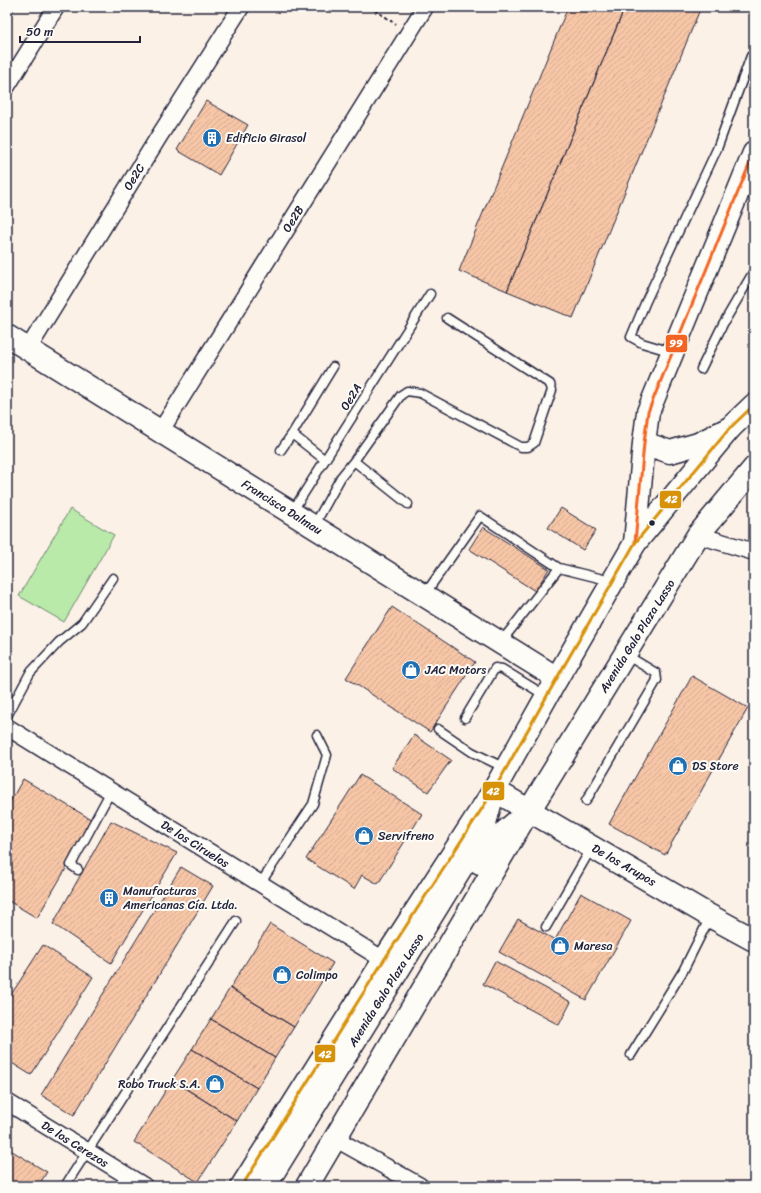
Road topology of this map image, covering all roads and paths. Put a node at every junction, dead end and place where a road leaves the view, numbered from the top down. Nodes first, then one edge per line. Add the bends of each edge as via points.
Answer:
1 (56, 7) edge
2 (241, 7) edge
3 (370, 7) edge
4 (425, 7) edge
5 (410, 32) junction
6 (752, 56) dead end
7 (7, 86) edge
8 (754, 153) edge
9 (754, 271) edge
10 (430, 294) dead end
11 (447, 318) dead end
12 (7, 336) edge
13 (28, 349) junction
14 (673, 352) junction
15 (333, 367) dead end
16 (701, 369) dead end
17 (754, 405) edge
18 (730, 428) junction
19 (160, 432) junction
20 (292, 434) junction
21 (644, 443) junction
22 (281, 450) dead end
23 (325, 460) junction
24 (354, 461) junction
25 (751, 477) edge
26 (408, 504) dead end
27 (291, 512) junction
28 (314, 526) junction
29 (698, 535) junction
30 (635, 543) junction
31 (754, 552) edge
32 (559, 568) junction
33 (113, 578) dead end
34 (613, 582) junction
35 (424, 595) junction
36 (500, 642) junction
37 (625, 654) junction
38 (557, 678) junction
39 (546, 696) junction
40 (7, 716) edge
41 (465, 718) dead end
42 (7, 727) edge
43 (438, 729) dead end
44 (318, 735) dead end
45 (506, 768) junction
46 (494, 790) junction
47 (111, 792) junction
48 (586, 801) dead end
49 (529, 811) junction
50 (592, 847) junction
51 (78, 870) dead end
52 (260, 884) junction
53 (710, 916) junction
54 (236, 921) dead end
55 (546, 927) dead end
56 (754, 940) edge
57 (384, 960) junction
58 (630, 1055) dead end
59 (7, 1102) edge
60 (336, 1139) junction
61 (87, 1152) junction
62 (65, 1186) edge
63 (144, 1186) edge
64 (242, 1186) edge
65 (265, 1186) edge
66 (280, 1186) edge
67 (307, 1186) edge
68 (420, 1186) edge

1 - 7 street
2 - 13 street, Oe2C
3 - 5 path
4 - 5 street, Oe2B
5 - 19 street, Oe2B
6 - 14 lane via 717,149 631,337
8 - 14 main road
9 - 16 lane via 723,324
10 - 23 lane, Oe2A
11 - 24 lane via 550,384 552,390 534,443 528,447 521,447 420,393 408,391 401,395
12 - 13 main road, Francisco Dalmau
13 - 19 main road, Francisco Dalmau
14 - 21 main road via 648,412
15 - 20 lane
17 - 18 main road, Avenida Galo Plaza Lasso
18 - 21 main road via 698,444 670,452
18 - 30 main road, Avenida Galo Plaza Lasso
19 - 27 main road, Francisco Dalmau
20 - 22 lane
20 - 23 lane
21 - 30 main road
23 - 27 lane, Oe2A
24 - 26 lane
24 - 28 lane
25 - 29 main road, Avenida Galo Plaza Lasso
27 - 28 main road, Francisco Dalmau
28 - 35 main road, Francisco Dalmau
29 - 31 street
29 - 37 main road, Avenida Galo Plaza Lasso
30 - 34 main road, Avenida Galo Plaza Lasso
32 - 34 lane
32 - 35 lane via 480,516
32 - 36 lane
33 - 40 lane via 82,622 30,673
34 - 38 main road, Avenida Galo Plaza Lasso
35 - 36 main road, Francisco Dalmau
36 - 38 main road, Francisco Dalmau
37 - 48 lane via 656,673 657,680
37 - 49 main road, Avenida Galo Plaza Lasso
38 - 39 main road, Avenida Galo Plaza Lasso
39 - 41 lane via 502,669 495,668
39 - 45 main road, Avenida Galo Plaza Lasso
42 - 47 street, De los Ciruelos
43 - 45 lane via 472,752
44 - 52 lane via 327,755 313,804
45 - 46 main road, Avenida Galo Plaza Lasso
46 - 49 main road, De los Arupos
46 - 57 main road, Avenida Galo Plaza Lasso
46 - 65 main road, Avenida Galo Plaza Lasso via 482,834
47 - 51 lane via 71,865
47 - 52 street, De los Ciruelos
49 - 50 main road, De los Arupos
49 - 60 main road, Avenida Galo Plaza Lasso
49 - 66 main road, Avenida Galo Plaza Lasso via 494,841
50 - 53 main road, De los Arupos
50 - 55 lane
52 - 57 street, De los Ciruelos
53 - 56 main road, De los Arupos
53 - 58 lane via 683,971
54 - 61 lane
57 - 64 main road, Avenida Galo Plaza Lasso
59 - 61 street, De los Cerezos
60 - 67 main road, Avenida Galo Plaza Lasso
60 - 68 street
61 - 62 lane
61 - 63 street, De los Cerezos

